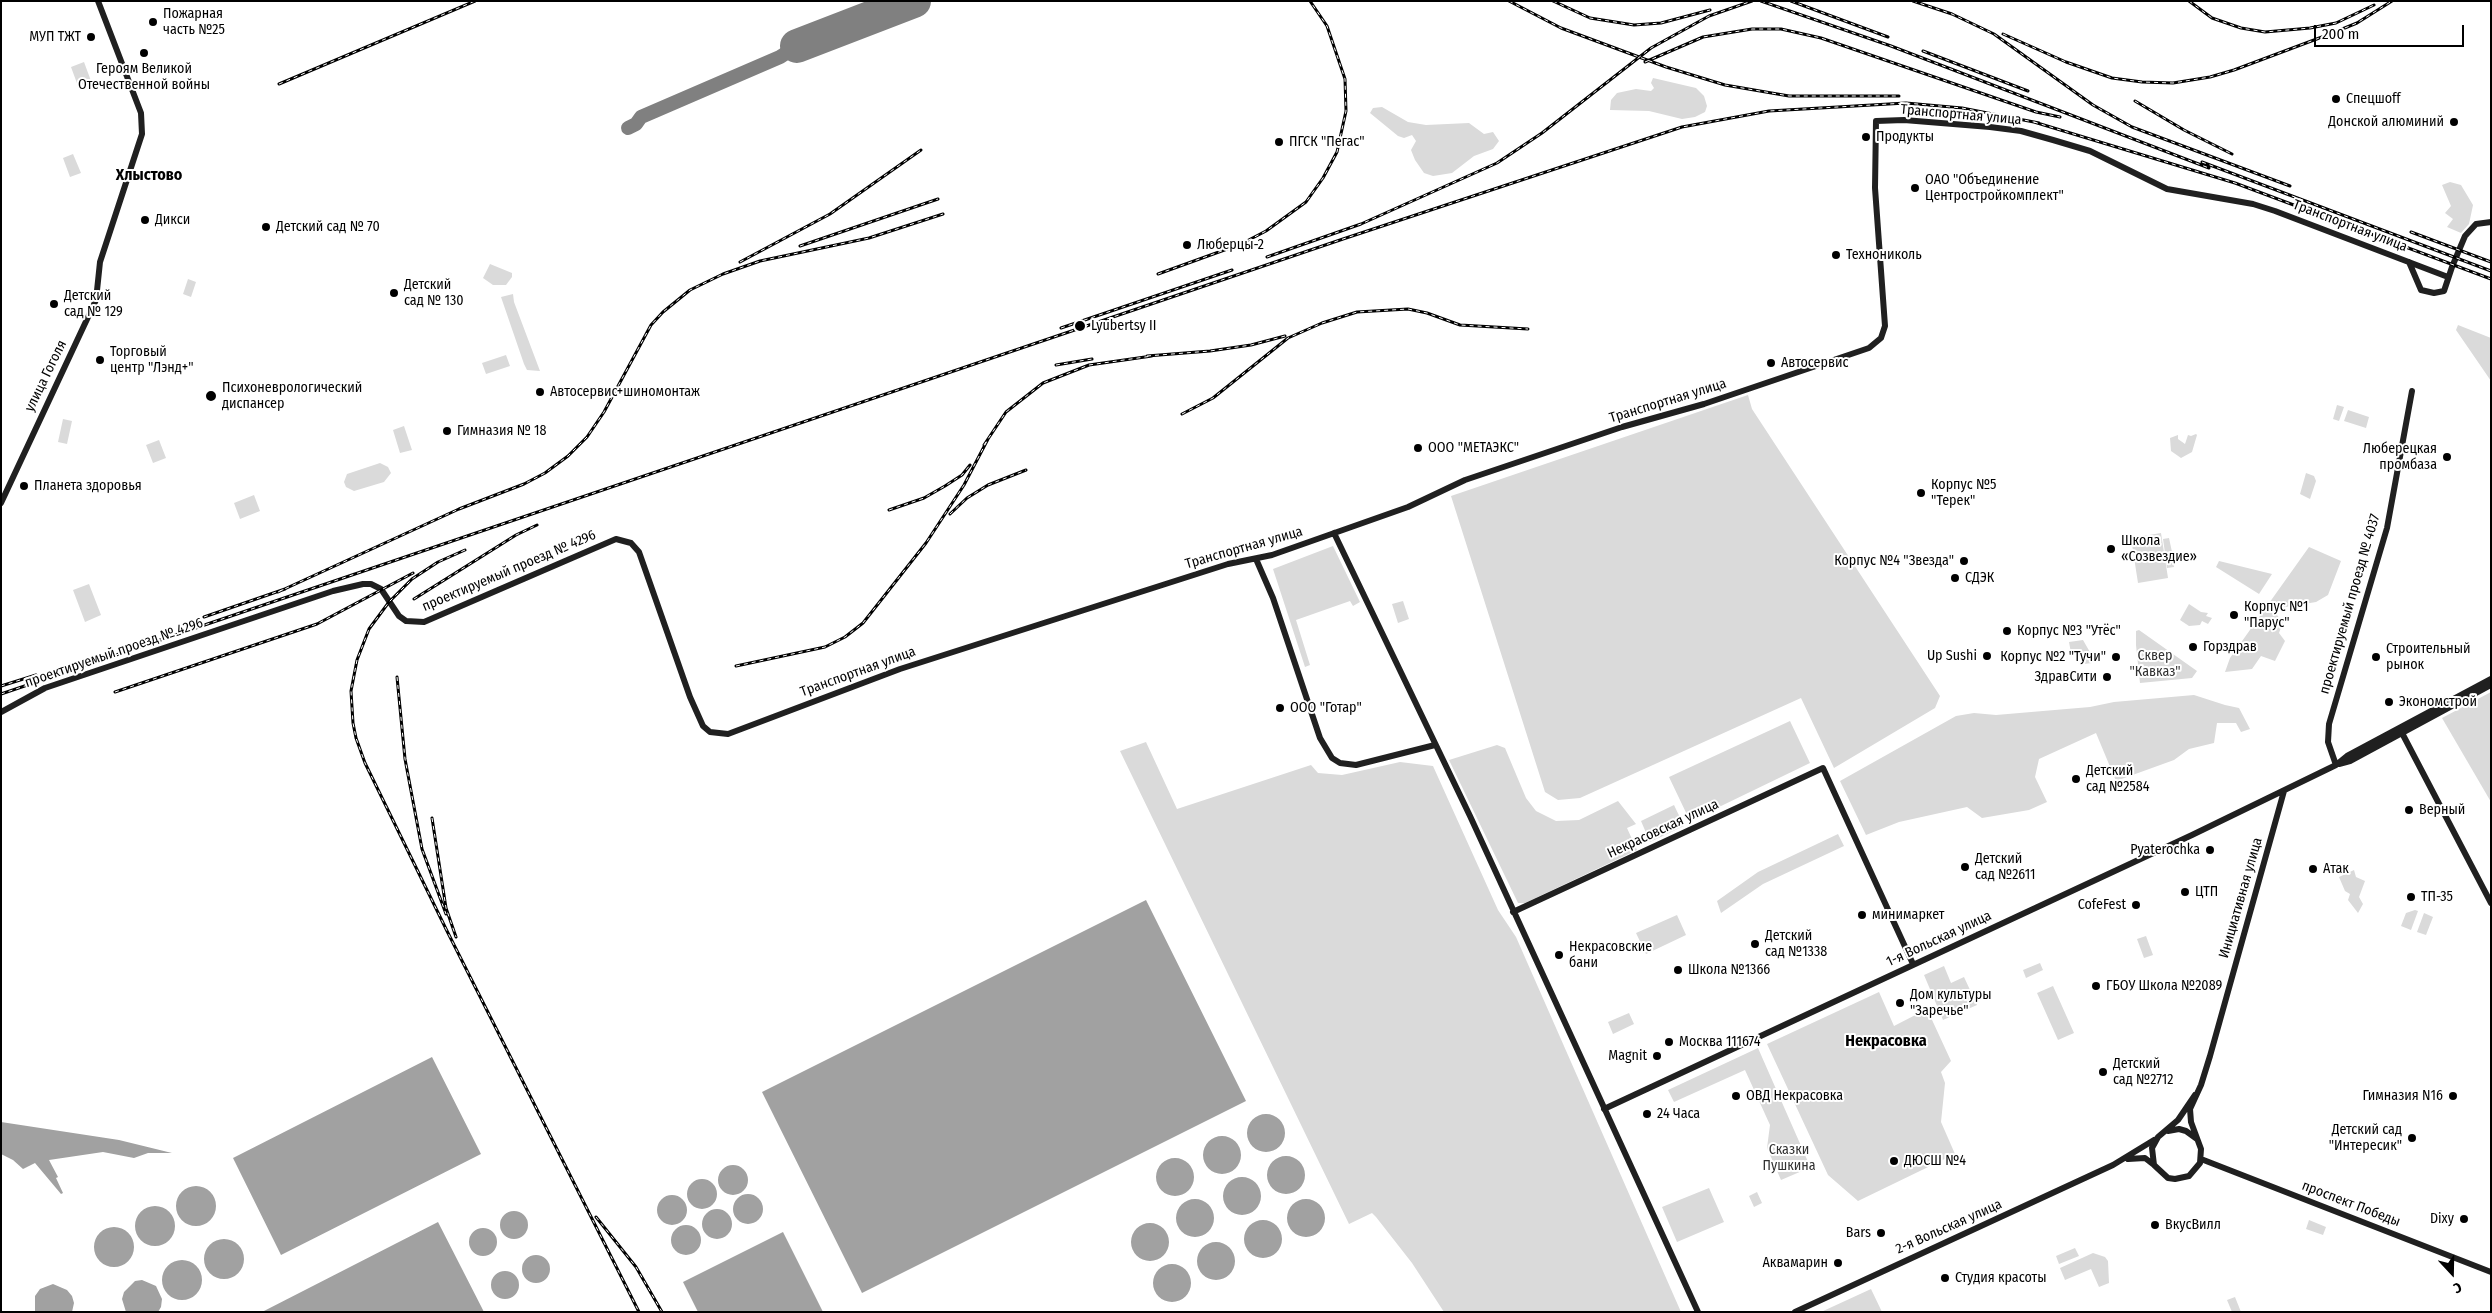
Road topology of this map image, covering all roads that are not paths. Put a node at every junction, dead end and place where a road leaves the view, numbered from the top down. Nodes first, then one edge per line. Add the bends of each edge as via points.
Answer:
1 (98, 1) edge
2 (2491, 222) edge
3 (2409, 262) junction
4 (2448, 277) junction
5 (2412, 391) dead end
6 (1, 503) edge
7 (1334, 533) junction
8 (1256, 559) junction
9 (2491, 679) edge
10 (2491, 685) edge
11 (1, 712) edge
12 (2402, 733) junction
13 (728, 734) joint
14 (1435, 745) junction
15 (2336, 765) junction
16 (2284, 791) junction
17 (2491, 903) edge
18 (1513, 912) junction
19 (1913, 964) junction
20 (2195, 1095) junction
21 (1604, 1109) junction
22 (2161, 1135) junction
23 (2200, 1144) junction
24 (2201, 1159) junction
25 (2113, 1165) junction
26 (2154, 1165) junction
27 (2491, 1272) edge
28 (1698, 1312) edge
29 (1795, 1312) edge

1 - 6 street, улица Гоголя via 141,113 142,134 100,262 96,300
2 - 4 street via 2476,224 2465,236
3 - 4 street
3 - 4 street via 2422,290 2429,293 2444,291
3 - 7 street, Транспортная улица via 2261,206 2167,189 2090,151 2053,140 1990,127 1876,121 1875,188 1885,326 1881,338 1869,348 1465,480 1408,507
5 - 15 street, проектируемый проезд № 4037 via 2386,530 2329,724 2328,742
7 - 8 street, Транспортная улица
7 - 14 street
8 - 13 street, Транспортная улица via 1228,564 900,669
8 - 14 street via 1273,598 1320,738 1332,758 1340,763 1356,765
9 - 15 street via 2347,756
10 - 12 street
11 - 13 street, проектируемый проезд № 4296 via 45,688 333,591 363,584 381,589 406,621 424,622 616,539 631,543 640,552 703,726 710,732
12 - 15 street via 2350,761
12 - 17 street
14 - 18 street
15 - 16 street
16 - 19 street, 1-я Вольская улица
16 - 20 street, Инициативная улица via 2210,1056
18 - 19 street, Некрасовская улица via 1823,768
18 - 21 street
19 - 21 street, 1-я Вольская улица
20 - 22 street, Инициативная улица via 2184,1113
20 - 23 street, Инициативная улица via 2189,1114
21 - 28 street
22 - 23 street via 2172,1130 2186,1131
22 - 25 street, 2-я Вольская улица
22 - 26 street via 2152,1148
23 - 24 street, Инициативная улица
24 - 26 street via 2193,1173 2175,1179 2163,1175
24 - 27 street, проспект Победы
25 - 26 street, 2-я Вольская улица via 2140,1158
25 - 29 street, 2-я Вольская улица

